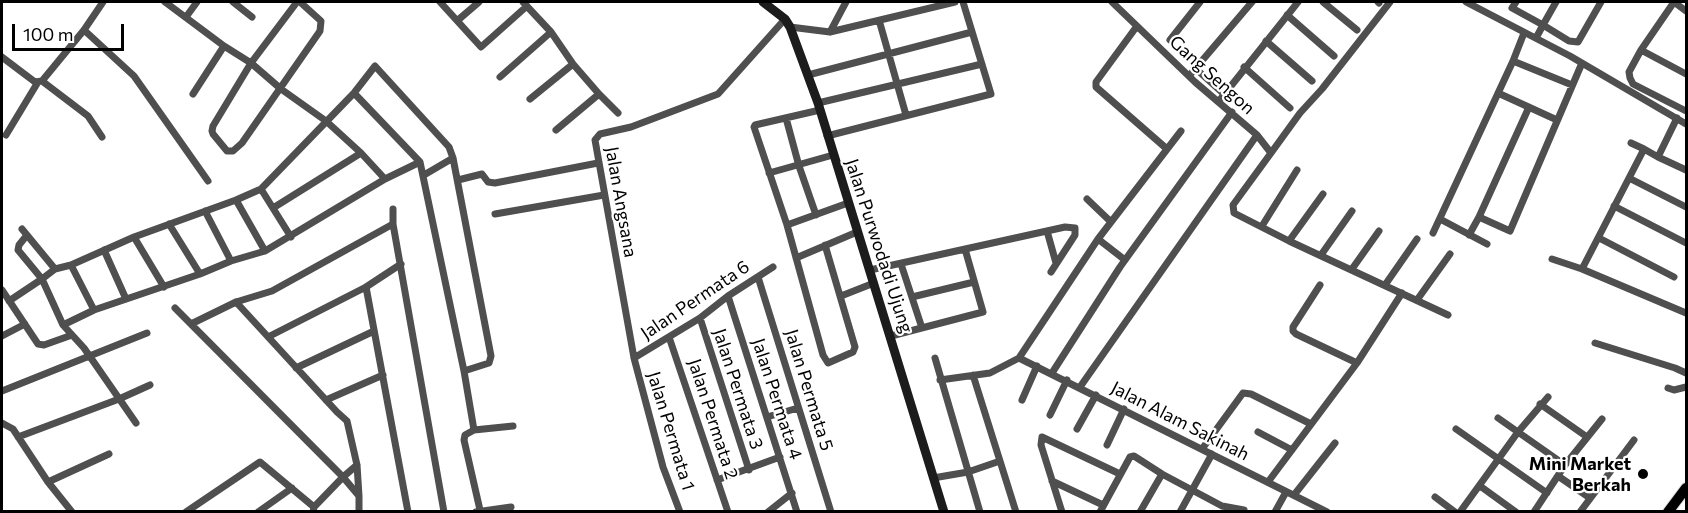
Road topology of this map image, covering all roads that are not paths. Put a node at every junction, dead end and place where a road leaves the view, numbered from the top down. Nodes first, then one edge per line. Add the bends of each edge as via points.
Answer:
1 (104, 2) edge
2 (165, 2) edge
3 (197, 2) edge
4 (233, 2) edge
5 (298, 2) edge
6 (440, 2) edge
7 (479, 2) edge
8 (763, 2) edge
9 (846, 2) edge
10 (955, 2) edge
11 (963, 2) edge
12 (1112, 2) edge
13 (1200, 2) edge
14 (1252, 2) edge
15 (1298, 2) edge
16 (1323, 2) edge
17 (1390, 2) edge
18 (1466, 2) edge
19 (1516, 2) edge
20 (1556, 2) edge
21 (1601, 2) edge
22 (525, 4) edge
23 (1686, 11) edge
24 (1287, 15) junction
25 (186, 17) junction
26 (252, 17) dead end
27 (458, 20) junction
28 (879, 20) junction
29 (788, 23) junction
30 (1543, 25) junction
31 (1137, 26) junction
32 (84, 30) junction
33 (1357, 30) dead end
34 (551, 32) junction
35 (830, 32) junction
36 (972, 32) junction
37 (1524, 33) junction
38 (1536, 38) junction
39 (1170, 39) dead end
40 (1266, 40) junction
41 (224, 46) junction
42 (1641, 50) junction
43 (889, 54) junction
44 (1334, 56) dead end
45 (2, 57) edge
46 (1513, 61) junction
47 (251, 63) junction
48 (1582, 63) junction
49 (573, 64) junction
50 (982, 64) junction
51 (1195, 68) junction
52 (1244, 68) junction
53 (1686, 74) edge
54 (808, 75) junction
55 (1189, 76) junction
56 (500, 77) dead end
57 (40, 81) junction
58 (1312, 81) dead end
59 (897, 85) junction
60 (1572, 85) junction
61 (281, 89) junction
62 (193, 93) dead end
63 (354, 93) junction
64 (1498, 93) junction
65 (599, 94) junction
66 (1222, 98) junction
67 (531, 99) dead end
68 (819, 107) junction
69 (1529, 107) junction
70 (1290, 108) dead end
71 (1686, 111) edge
72 (1232, 112) junction
73 (618, 113) dead end
74 (906, 115) junction
75 (786, 118) junction
76 (1677, 118) junction
77 (1557, 120) junction
78 (326, 122) junction
79 (1686, 124) edge
80 (556, 130) dead end
81 (1181, 131) dead end
82 (6, 135) dead end
83 (1257, 135) junction
84 (827, 136) junction
85 (102, 137) dead end
86 (1631, 143) dead end
87 (1167, 149) junction
88 (1644, 149) junction
89 (1269, 150) junction
90 (361, 153) junction
91 (833, 155) junction
92 (1658, 157) junction
93 (453, 158) junction
94 (420, 162) junction
95 (598, 163) junction
96 (799, 166) junction
97 (1297, 170) dead end
98 (1686, 170) edge
99 (769, 173) junction
100 (424, 175) junction
101 (1629, 178) junction
102 (385, 179) junction
103 (458, 180) junction
104 (208, 181) dead end
105 (261, 189) junction
106 (1323, 194) dead end
107 (604, 195) junction
108 (1087, 199) dead end
109 (236, 200) junction
110 (848, 203) junction
111 (1614, 206) junction
112 (1686, 207) edge
113 (273, 208) junction
114 (393, 209) dead end
115 (205, 211) junction
116 (1352, 211) dead end
117 (495, 214) dead end
118 (816, 215) junction
119 (1479, 217) junction
120 (1440, 219) junction
121 (1111, 222) junction
122 (169, 224) junction
123 (393, 224) junction
124 (787, 225) junction
125 (1262, 226) junction
126 (1047, 231) junction
127 (1379, 231) dead end
128 (857, 232) junction
129 (1433, 233) dead end
130 (1469, 235) junction
131 (134, 237) junction
132 (291, 237) junction
133 (1599, 238) junction
134 (1098, 239) junction
135 (1418, 239) dead end
136 (1289, 241) junction
137 (1686, 243) edge
138 (1487, 244) dead end
139 (825, 245) junction
140 (104, 249) junction
141 (965, 249) junction
142 (265, 251) junction
143 (1450, 254) dead end
144 (1321, 255) junction
145 (796, 258) junction
146 (1552, 259) dead end
147 (1125, 260) junction
148 (231, 261) junction
149 (1056, 263) junction
150 (401, 264) junction
151 (901, 264) junction
152 (71, 265) junction
153 (772, 267) dead end
154 (55, 269) junction
155 (1352, 269) junction
156 (1582, 269) junction
157 (870, 270) junction
158 (1051, 272) dead end
159 (200, 274) junction
160 (758, 277) junction
161 (1674, 277) dead end
162 (42, 279) junction
163 (974, 282) junction
164 (874, 283) junction
165 (1320, 285) dead end
166 (1385, 285) junction
167 (164, 287) junction
168 (366, 287) junction
169 (2, 290) edge
170 (1402, 293) junction
171 (728, 296) junction
172 (841, 296) junction
173 (912, 297) junction
174 (126, 299) junction
175 (1418, 300) junction
176 (9, 301) junction
177 (236, 302) junction
178 (175, 308) dead end
179 (94, 310) junction
180 (1686, 311) edge
181 (1448, 315) dead end
182 (699, 318) junction
183 (25, 324) junction
184 (191, 324) junction
185 (63, 325) junction
186 (922, 328) junction
187 (374, 331) junction
188 (147, 333) dead end
189 (2, 336) edge
190 (72, 336) junction
191 (891, 336) junction
192 (268, 337) junction
193 (669, 337) junction
194 (1595, 342) dead end
195 (89, 355) junction
196 (634, 358) junction
197 (935, 358) dead end
198 (1018, 358) junction
199 (1357, 363) junction
200 (1037, 366) junction
201 (296, 368) junction
202 (464, 371) junction
203 (1052, 373) junction
204 (1686, 373) edge
205 (383, 375) junction
206 (973, 375) junction
207 (940, 380) junction
208 (1067, 381) junction
209 (150, 385) dead end
210 (1080, 387) junction
211 (1686, 387) edge
212 (1668, 388) dead end
213 (2, 391) edge
214 (1096, 395) junction
215 (1548, 396) dead end
216 (119, 399) junction
217 (326, 400) junction
218 (1022, 400) dead end
219 (1540, 404) junction
220 (798, 408) junction
221 (1124, 409) junction
222 (1050, 415) dead end
223 (767, 417) junction
224 (1498, 418) dead end
225 (1602, 419) dead end
226 (2, 423) edge
227 (136, 423) dead end
228 (1311, 424) junction
229 (513, 426) dead end
230 (1077, 429) dead end
231 (1456, 429) dead end
232 (474, 430) junction
233 (1258, 432) dead end
234 (1518, 432) junction
235 (18, 437) junction
236 (1587, 437) junction
237 (1634, 440) dead end
238 (1335, 443) dead end
239 (1107, 445) dead end
240 (1202, 449) junction
241 (1292, 450) junction
242 (109, 454) dead end
243 (1212, 454) junction
244 (780, 457) junction
245 (1499, 459) junction
246 (1000, 461) junction
247 (357, 465) junction
248 (1566, 465) junction
249 (749, 470) junction
250 (968, 472) junction
251 (1120, 474) junction
252 (1162, 474) junction
253 (1558, 476) junction
254 (343, 477) junction
255 (933, 478) junction
256 (717, 480) junction
257 (1052, 481) junction
258 (48, 482) junction
259 (1268, 482) junction
260 (1480, 486) junction
261 (292, 488) junction
262 (1686, 488) edge
263 (1192, 490) junction
264 (1287, 492) junction
265 (792, 493) junction
266 (1547, 493) junction
267 (359, 495) junction
268 (1294, 495) junction
269 (1435, 497) dead end
270 (1590, 498) junction
271 (511, 507) dead end
272 (1101, 508) edge
273 (313, 509) edge
274 (1220, 509) edge
275 (1316, 509) edge
276 (1244, 510) dead end
277 (478, 511) edge
278 (72, 512) edge
279 (186, 512) edge
280 (258, 512) edge
281 (358, 512) edge
282 (408, 512) edge
283 (444, 512) edge
284 (680, 512) edge
285 (728, 512) edge
286 (768, 512) edge
287 (797, 512) edge
288 (831, 512) edge
289 (944, 512) edge
290 (980, 512) edge
291 (1016, 512) edge
292 (1062, 512) edge
293 (1140, 512) edge
294 (1180, 512) edge
295 (1275, 512) edge
296 (1327, 512) edge
297 (1455, 512) edge
298 (1460, 512) edge
299 (1516, 512) edge
300 (1534, 512) edge
301 (1580, 512) edge
302 (1668, 512) edge

1 - 32 street
2 - 25 street
3 - 25 street
4 - 26 street
5 - 47 street
5 - 61 street via 316,14 322,26
6 - 27 street
7 - 27 street
8 - 29 street
9 - 35 street
10 - 28 street
11 - 36 street
12 - 31 street, Gang Sengon
13 - 39 street
14 - 51 street
15 - 24 street
16 - 33 street
17 - 89 street
18 - 37 street
19 - 30 street via 1512,8
20 - 30 street
21 - 30 street via 1578,42 1569,41
22 - 27 street via 481,47
22 - 34 street
23 - 42 street via 1674,2
24 - 40 street
24 - 44 street
25 - 41 street
28 - 35 street
28 - 43 street
29 - 35 street
29 - 54 street, Jalan Purwodadi Ujung
29 - 95 street, Jalan Angsana via 718,94 596,137
30 - 38 street
31 - 55 street, Gang Sengon
31 - 87 street via 1096,87
32 - 57 street
32 - 104 street via 134,76
34 - 49 street
34 - 56 street
36 - 43 street
36 - 50 street
37 - 38 street
37 - 46 street
38 - 48 street
40 - 52 street
40 - 58 street
41 - 47 street
41 - 62 street
42 - 53 street
42 - 71 street via 1629,72 1633,84
43 - 54 street
43 - 59 street
45 - 57 street via 35,82
46 - 60 street
46 - 64 street
47 - 61 street
47 - 61 street via 212,131 224,149 233,151 242,143
48 - 60 street
48 - 76 street
49 - 65 street
49 - 67 street
50 - 59 street
50 - 74 street via 991,94
51 - 55 street
51 - 66 street
52 - 66 street
52 - 70 street
54 - 68 street, Jalan Purwodadi Ujung
55 - 66 street, Gang Sengon
57 - 82 street
57 - 85 street via 88,116
59 - 68 street
59 - 74 street
60 - 77 street
61 - 78 street
63 - 78 street
63 - 93 street via 375,66 449,147
63 - 94 street
64 - 69 street
64 - 120 street
65 - 73 street
65 - 80 street
66 - 72 street, Gang Sengon
68 - 75 street
68 - 84 street, Jalan Purwodadi Ujung
69 - 77 street
69 - 119 street
72 - 83 street, Gang Sengon
72 - 147 street
74 - 84 street
75 - 96 street
75 - 99 street via 754,126
76 - 79 street
76 - 92 street
77 - 119 street via 1510,231
78 - 90 street
78 - 105 street
81 - 87 street
83 - 89 street, Gang Sengon
83 - 210 street
84 - 91 street, Jalan Purwodadi Ujung
86 - 88 street
87 - 121 street
88 - 92 street
88 - 101 street
89 - 125 street via 1233,205 1234,213
90 - 102 street
90 - 113 street
91 - 96 street
91 - 110 street, Jalan Purwodadi Ujung
92 - 98 street
93 - 100 street
93 - 103 street
94 - 100 street
94 - 102 street
95 - 103 street via 495,183 488,182 482,174
95 - 107 street, Jalan Angsana
96 - 99 street
96 - 118 street
97 - 125 street
99 - 124 street
100 - 202 street
101 - 111 street
101 - 112 street
102 - 132 street
103 - 202 street via 491,356 489,363
105 - 109 street
105 - 113 street
106 - 136 street
107 - 117 street
107 - 196 street, Jalan Angsana
108 - 121 street
109 - 115 street
109 - 142 street
110 - 118 street
110 - 128 street, Jalan Purwodadi Ujung
111 - 133 street
111 - 137 street
113 - 132 street
114 - 123 street
115 - 122 street
115 - 148 street
116 - 144 street
118 - 124 street
119 - 130 street
120 - 129 street
120 - 130 street
121 - 134 street
122 - 131 street
122 - 159 street
123 - 150 street
123 - 177 street via 272,291
124 - 145 street
125 - 136 street
126 - 141 street
126 - 149 street
126 - 149 street via 1075,228 1075,235
127 - 155 street
128 - 139 street
128 - 157 street, Jalan Purwodadi Ujung
130 - 138 street
131 - 140 street
131 - 167 street
132 - 142 street
133 - 156 street
133 - 161 street
134 - 147 street
134 - 198 street
135 - 166 street
136 - 144 street
139 - 145 street
139 - 172 street
140 - 152 street
140 - 174 street
141 - 151 street
141 - 163 street
142 - 148 street
143 - 175 street
144 - 155 street
145 - 172 street via 828,363 855,350
146 - 156 street
147 - 203 street
148 - 159 street
149 - 158 street
150 - 168 street
150 - 283 street
151 - 157 street
151 - 173 street
152 - 154 street
152 - 179 street
153 - 160 street, Jalan Permata 6
154 - 162 street
154 - 162 street via 25,232 18,250
155 - 166 street
156 - 180 street
157 - 164 street, Jalan Purwodadi Ujung
159 - 167 street
160 - 171 street, Jalan Permata 6
160 - 220 street, Jalan Permata 5
162 - 176 street
162 - 185 street
163 - 173 street
163 - 186 street via 983,312
164 - 172 street
164 - 191 street, Jalan Purwodadi Ujung
165 - 199 street via 1293,331
166 - 170 street
167 - 174 street
168 - 187 street
168 - 192 street
169 - 176 street
170 - 175 street
170 - 199 street
171 - 182 street, Jalan Permata 6
171 - 223 street, Jalan Permata 4
173 - 186 street
174 - 179 street
175 - 181 street
176 - 183 street
177 - 184 street
177 - 192 street
178 - 184 street
179 - 185 street
182 - 193 street, Jalan Permata 6
182 - 249 street, Jalan Permata 3
183 - 189 street
183 - 190 street via 40,345
184 - 254 street
185 - 190 street
186 - 191 street
187 - 201 street
187 - 205 street
188 - 195 street
190 - 195 street
191 - 255 street, Jalan Purwodadi Ujung
192 - 201 street
193 - 196 street, Jalan Permata 6
193 - 256 street, Jalan Permata 2
194 - 204 street
195 - 213 street
195 - 216 street
196 - 284 street, Jalan Permata 1 via 663,467
197 - 207 street
198 - 200 street, Jalan Alam Sakinah
198 - 206 street via 990,373
199 - 228 street
200 - 203 street, Jalan Alam Sakinah
200 - 218 street
201 - 217 street
202 - 232 street
203 - 208 street, Jalan Alam Sakinah
205 - 217 street
205 - 282 street
206 - 207 street
206 - 246 street
207 - 250 street
208 - 210 street, Jalan Alam Sakinah
208 - 222 street
209 - 216 street
210 - 214 street, Jalan Alam Sakinah
211 - 212 street
214 - 221 street, Jalan Alam Sakinah
214 - 230 street
215 - 219 street
216 - 227 street
216 - 235 street
217 - 247 street via 347,421
219 - 234 street
219 - 236 street
220 - 223 street
220 - 288 street, Jalan Permata 5
221 - 239 street
221 - 240 street, Jalan Alam Sakinah
223 - 244 street, Jalan Permata 4
224 - 234 street
225 - 236 street
226 - 235 street
228 - 240 street via 1243,393
228 - 241 street
229 - 232 street
231 - 245 street
232 - 277 street via 464,440
233 - 241 street
234 - 245 street
234 - 248 street
235 - 258 street
236 - 248 street
237 - 270 street
238 - 268 street
240 - 243 street, Jalan Alam Sakinah
241 - 259 street
242 - 258 street
243 - 259 street, Jalan Alam Sakinah
243 - 263 street
244 - 249 street
244 - 265 street, Jalan Permata 4
245 - 260 street
245 - 266 street
246 - 250 street
246 - 291 street
247 - 254 street
247 - 267 street
248 - 253 street
249 - 256 street
250 - 255 street
250 - 290 street
251 - 252 street via 1134,456
251 - 257 street via 1043,437 1041,445
251 - 272 street
252 - 263 street
252 - 293 street
253 - 266 street
253 - 270 street
254 - 267 street
254 - 273 street
255 - 289 street, Jalan Purwodadi Ujung
256 - 285 street, Jalan Permata 2
257 - 272 street
257 - 292 street
258 - 278 street
259 - 264 street, Jalan Alam Sakinah
260 - 298 street
260 - 299 street
261 - 273 street
261 - 279 street via 260,462
261 - 280 street
262 - 302 main road
263 - 274 street
263 - 294 street
264 - 268 street, Jalan Alam Sakinah
264 - 295 street
265 - 286 street
265 - 287 street, Jalan Permata 4
266 - 300 street
267 - 281 street
268 - 275 street, Jalan Alam Sakinah
269 - 297 street
270 - 301 street
271 - 277 street
274 - 276 street
275 - 296 street, Jalan Alam Sakinah

